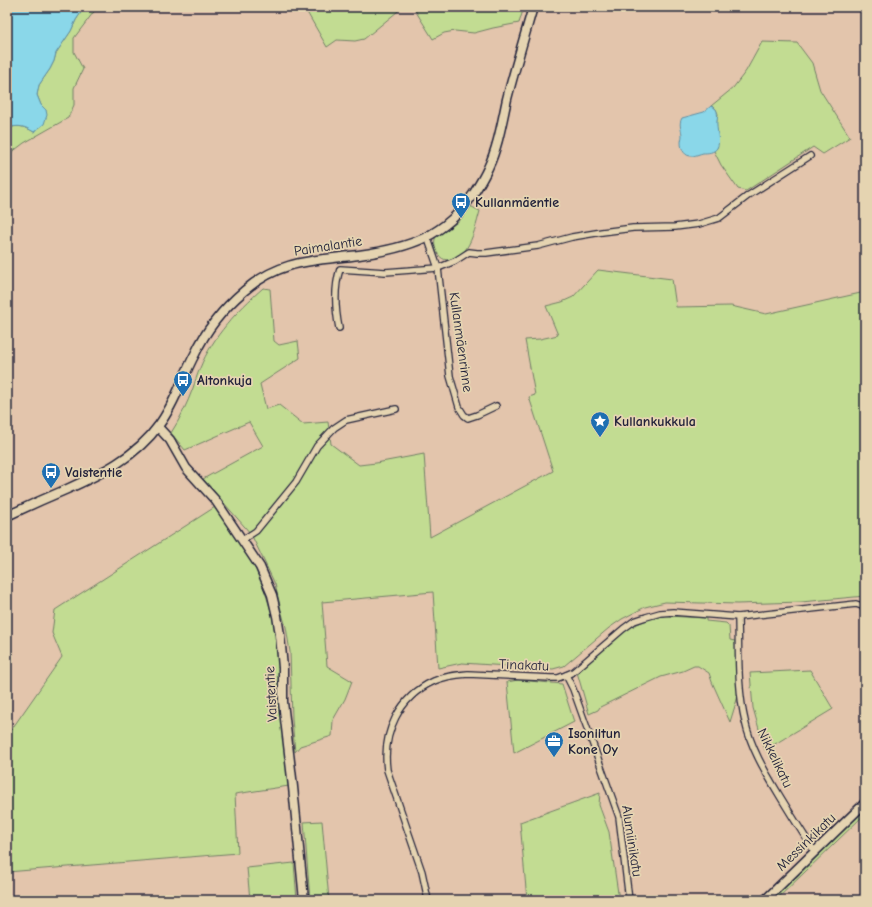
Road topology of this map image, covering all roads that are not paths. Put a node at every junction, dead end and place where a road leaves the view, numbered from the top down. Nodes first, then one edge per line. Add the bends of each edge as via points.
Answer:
1 (533, 7) edge
2 (810, 156) dead end
3 (427, 236) junction
4 (438, 268) junction
5 (339, 328) dead end
6 (496, 406) dead end
7 (396, 409) dead end
8 (158, 427) junction
9 (7, 516) edge
10 (242, 540) junction
11 (864, 608) edge
12 (738, 617) junction
13 (566, 675) junction
14 (865, 803) edge
15 (815, 852) junction
16 (304, 900) edge
17 (428, 900) edge
18 (629, 900) edge
19 (765, 900) edge

1 - 3 street, Paimalantie via 488,168 460,212 446,225
2 - 4 street via 749,195 719,218 710,221 675,227 602,232 538,246 486,253 469,252
3 - 4 street, Kullanmäenrinne
3 - 8 street, Paimalantie via 395,249 296,263 276,270 255,282 237,297 207,333 195,353 175,399
4 - 5 street via 386,272 340,268 336,282
4 - 6 street, Kullanmäenrinne via 450,376 459,406 468,418
7 - 10 street via 346,420 334,428 317,446 296,482 256,531
8 - 9 street, Paimalantie via 133,452 107,470
8 - 10 street, Vaistentie
10 - 16 street, Vaistentie via 260,567 272,595 277,616 283,668 283,702
11 - 12 street, Tinakatu via 853,604
12 - 13 street, Tinakatu via 673,612 634,621
12 - 15 street, Nikkelikatu via 740,691 750,738 767,776
13 - 17 street, Tinakatu via 558,678 468,674 450,676 434,681 419,690 398,714 387,744 387,770 422,872
13 - 18 street, Alumiinikatu via 574,689 619,817
14 - 15 street, Messinkikatu
15 - 19 street, Messinkikatu

